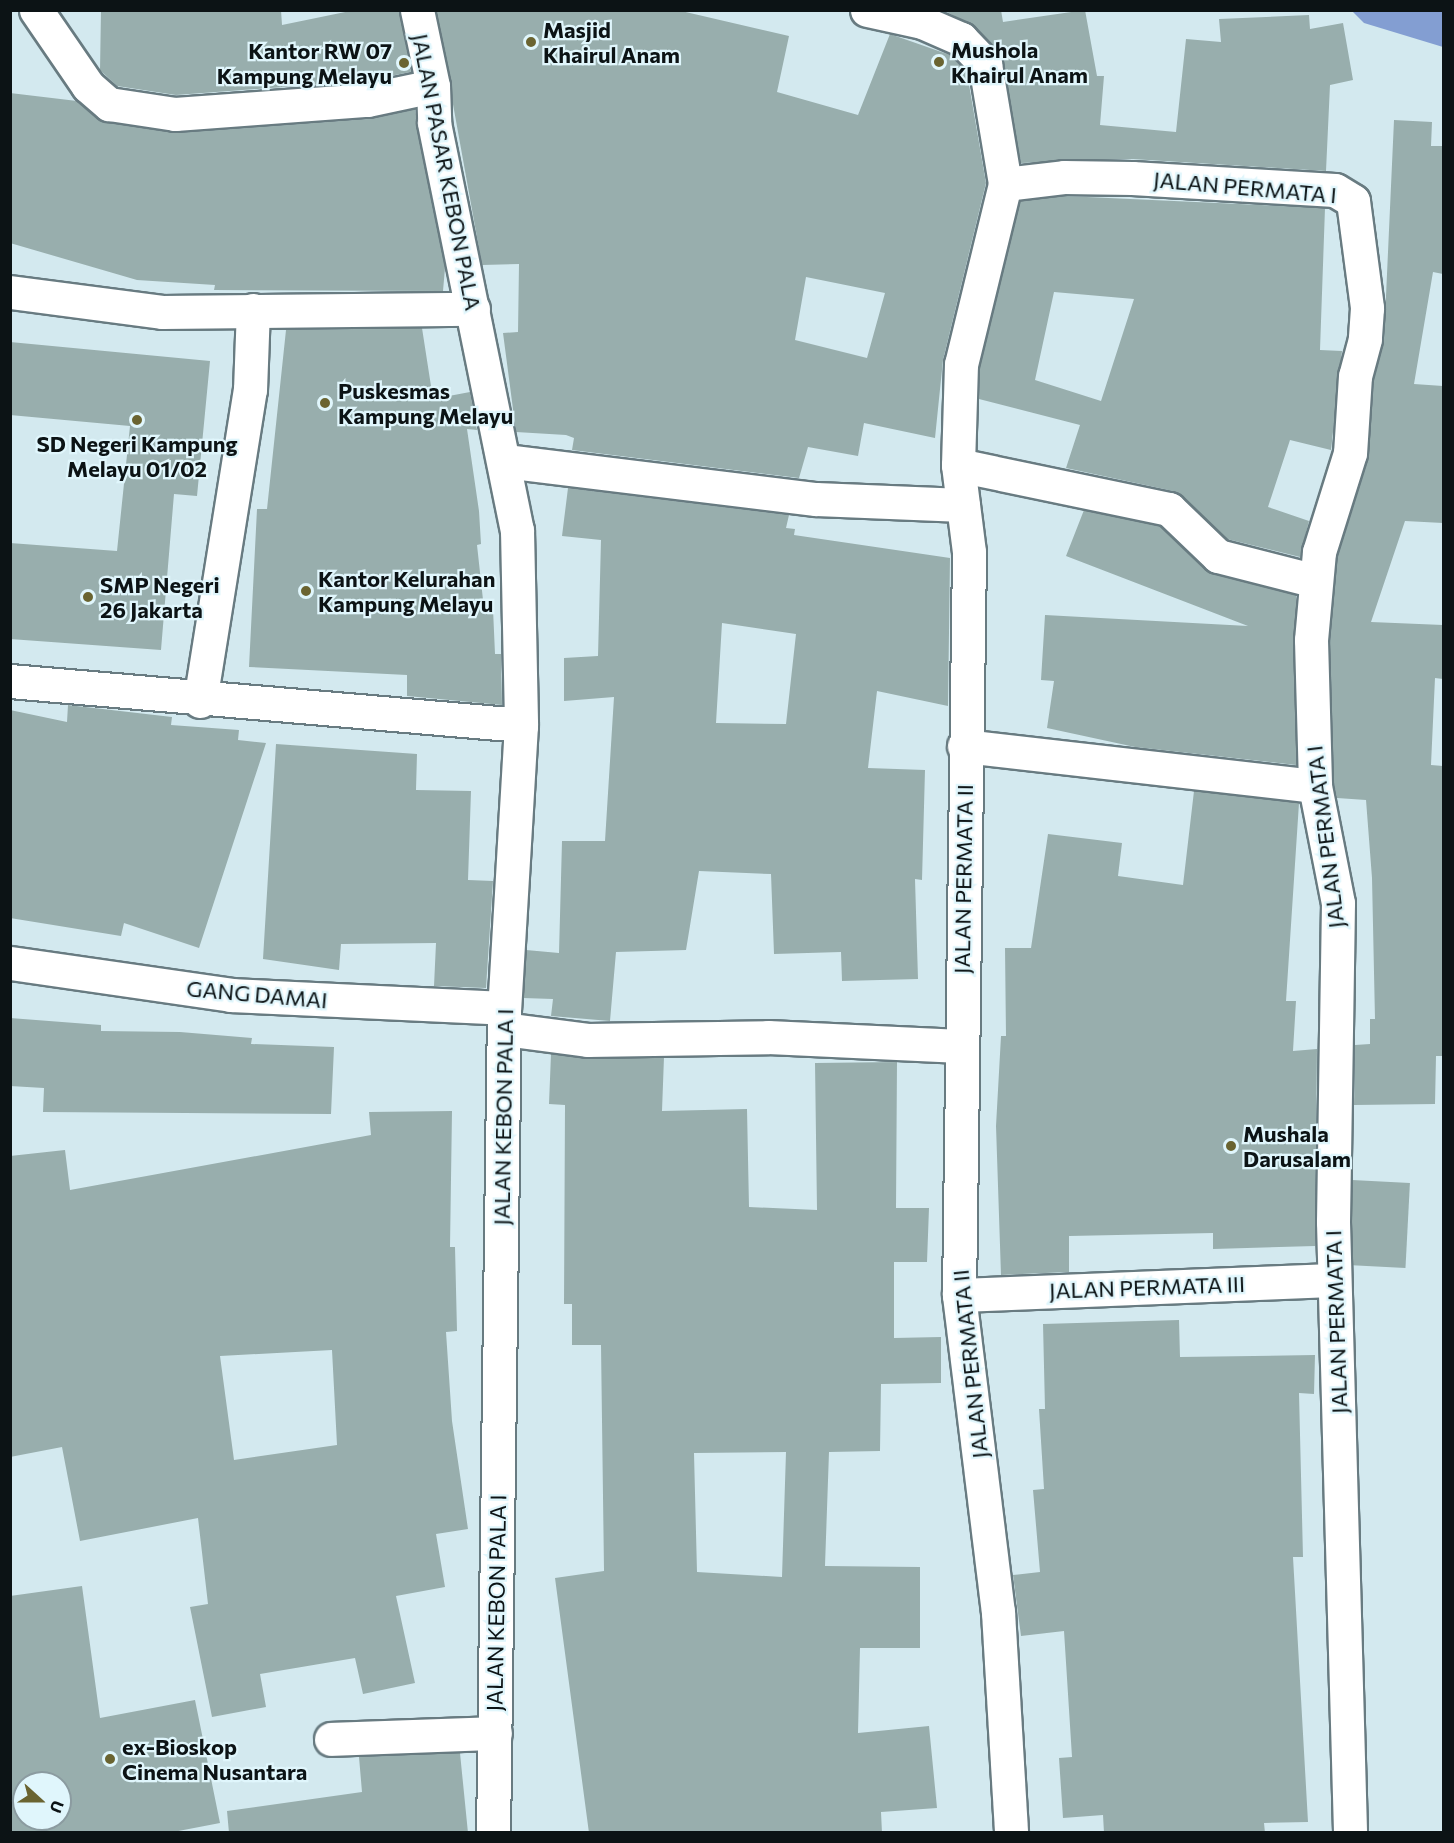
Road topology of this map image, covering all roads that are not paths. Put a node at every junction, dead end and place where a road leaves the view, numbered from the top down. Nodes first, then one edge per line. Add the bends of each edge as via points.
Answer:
1 (36, 10) edge
2 (417, 10) edge
3 (867, 10) edge
4 (433, 86) junction
5 (1005, 184) junction
6 (10, 292) edge
7 (473, 309) junction
8 (253, 310) junction
9 (505, 460) junction
10 (958, 465) junction
11 (963, 505) junction
12 (1316, 581) junction
13 (10, 681) edge
14 (200, 701) junction
15 (521, 725) junction
16 (964, 746) junction
17 (1315, 786) junction
18 (10, 963) edge
19 (504, 1019) junction
20 (961, 1046) junction
21 (1334, 1280) junction
22 (959, 1295) junction
23 (495, 1734) junction
24 (332, 1739) dead end
25 (493, 1833) edge
26 (1011, 1833) edge
27 (1350, 1833) edge

1 - 4 street via 88,86 109,104 175,114 367,99
2 - 4 street, JALAN PASAR KEBON PALA
3 - 5 street, JALAN PERMATA II via 922,22 961,39 985,64
4 - 7 street, JALAN PASAR KEBON PALA via 434,123
5 - 10 street, JALAN PERMATA II via 961,364
5 - 12 street, JALAN PERMATA I via 1064,177 1132,178 1335,190 1353,201 1367,308 1365,339 1355,376 1350,453 1319,552
6 - 8 street via 162,312
7 - 8 street
7 - 9 street, JALAN PASAR KEBON PALA
8 - 14 street via 250,390
9 - 11 street via 816,499
9 - 15 street, JALAN PASAR KEBON PALA via 517,530
10 - 11 street, JALAN PERMATA II
10 - 12 street via 1169,509 1218,556
11 - 16 street, JALAN PERMATA II via 969,552
12 - 17 street, JALAN PERMATA I via 1311,640
13 - 14 street
14 - 15 street
15 - 19 street, JALAN KEBON PALA I
16 - 17 street
16 - 20 street, JALAN PERMATA II
17 - 21 street, JALAN PERMATA I via 1338,903
18 - 19 street, GANG DAMAI via 231,995
19 - 20 street, GANG DAMAI via 587,1040 768,1036
19 - 23 street, JALAN KEBON PALA I
20 - 22 street, JALAN PERMATA II
21 - 22 street, JALAN PERMATA III
21 - 27 street, JALAN PERMATA I
22 - 26 street, JALAN PERMATA II via 998,1612
23 - 24 street
23 - 25 street, JALAN KEBON PALA I

